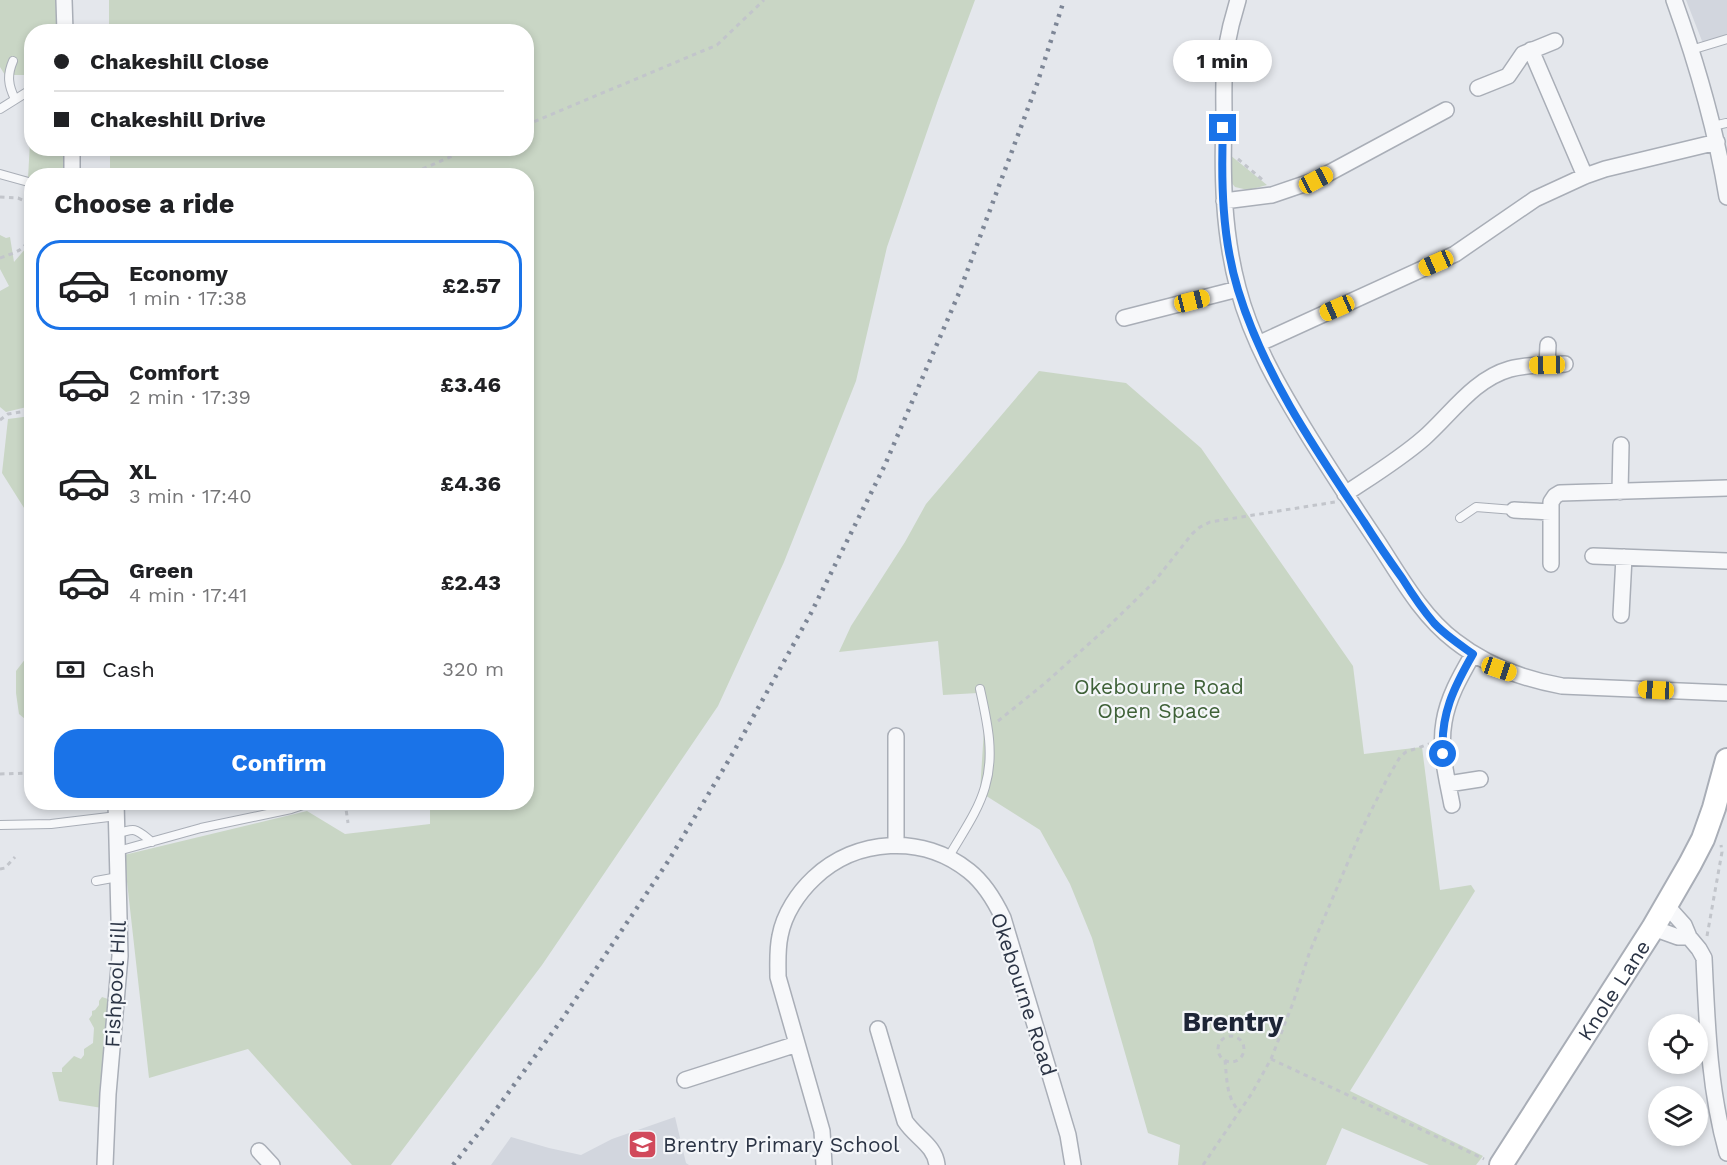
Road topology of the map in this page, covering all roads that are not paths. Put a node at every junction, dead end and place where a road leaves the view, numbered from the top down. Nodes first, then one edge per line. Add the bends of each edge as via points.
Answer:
1 (64, 0) edge
2 (1238, 0) edge
3 (1674, 0) edge
4 (65, 24) edge
5 (1727, 39) edge
6 (1555, 41) dead end
7 (1531, 50) junction
8 (1691, 50) junction
9 (13, 61) dead end
10 (4, 78) edge
11 (1478, 88) dead end
12 (24, 94) edge
13 (15, 99) junction
14 (0, 109) edge
15 (1446, 110) dead end
16 (1719, 124) edge
17 (1717, 142) junction
18 (0, 174) edge
19 (1585, 176) junction
20 (24, 181) edge
21 (1727, 197) edge
22 (1224, 201) junction
23 (1238, 289) junction
24 (1124, 318) dead end
25 (1258, 344) junction
26 (1548, 345) dead end
27 (1565, 364) dead end
28 (1547, 365) junction
29 (1621, 445) dead end
30 (1727, 488) edge
31 (1620, 492) junction
32 (1347, 497) junction
33 (1514, 510) joint
34 (1551, 512) junction
35 (1460, 518) dead end
36 (1593, 556) dead end
37 (1624, 557) junction
38 (1727, 561) edge
39 (1551, 564) dead end
40 (1622, 615) dead end
41 (1473, 654) junction
42 (980, 689) dead end
43 (1727, 693) edge
44 (896, 736) dead end
45 (1727, 760) edge
46 (1480, 778) dead end
47 (1448, 784) junction
48 (1719, 804) edge
49 (1452, 805) dead end
50 (112, 810) edge
51 (116, 810) edge
52 (286, 810) edge
53 (0, 825) edge
54 (117, 834) junction
55 (152, 842) junction
56 (896, 844) junction
57 (118, 850) junction
58 (948, 858) junction
59 (118, 877) junction
60 (96, 881) dead end
61 (1666, 904) junction
62 (1653, 928) junction
63 (1683, 934) junction
64 (878, 1029) dead end
65 (797, 1044) junction
66 (685, 1080) dead end
67 (259, 1151) dead end
68 (1727, 1153) edge
69 (1494, 1163) edge
70 (105, 1165) edge
71 (273, 1165) edge
72 (824, 1165) edge
73 (937, 1165) edge
74 (1073, 1165) edge

1 - 4 street
2 - 22 street via 1226,51
3 - 8 street
5 - 8 lane
6 - 7 street
7 - 11 street via 1523,54 1508,76
7 - 19 street
8 - 16 street
9 - 10 lane
10 - 13 lane
12 - 13 lane
13 - 14 lane
15 - 22 street via 1316,180 1279,193
16 - 17 street
17 - 19 street
17 - 21 street
18 - 20 lane
19 - 25 street via 1535,199 1455,254
22 - 23 street via 1227,239
23 - 24 street
23 - 25 street
25 - 32 street via 1283,395
26 - 28 street
27 - 28 street
28 - 32 street via 1509,369 1484,381 1422,440
29 - 31 street
30 - 31 street
31 - 34 street via 1560,492 1551,502
32 - 41 street via 1419,605 1434,623
33 - 34 street
33 - 35 lane via 1476,507
34 - 39 street
36 - 37 street
37 - 38 street
37 - 40 street
41 - 43 street via 1499,669 1562,686
41 - 47 street via 1453,692 1444,722 1442,742
42 - 58 lane via 989,728 986,786
44 - 56 street
45 - 48 street, Knole Lane
46 - 47 street
47 - 49 street
48 - 61 street, Knole Lane
50 - 53 lane via 51,824
51 - 54 street, Fishpool Hill
52 - 55 lane
54 - 55 lane via 132,829
54 - 57 street, Fishpool Hill
55 - 57 lane
56 - 58 street, Okebourne Road
56 - 65 street, Okebourne Road via 862,850 824,868 799,894 787,914 780,934 778,977
57 - 59 street, Fishpool Hill
58 - 74 street, Okebourne Road via 970,872 1004,918 1068,1135
59 - 60 lane
59 - 70 street, Fishpool Hill via 120,956
61 - 62 street, Knole Lane
61 - 63 street via 1684,925
62 - 63 street via 1678,937
62 - 69 street, Knole Lane
63 - 68 street via 1704,958 1710,1066
64 - 73 street via 905,1121 936,1156
65 - 66 street
65 - 72 street, Okebourne Road via 822,1131
67 - 71 street

